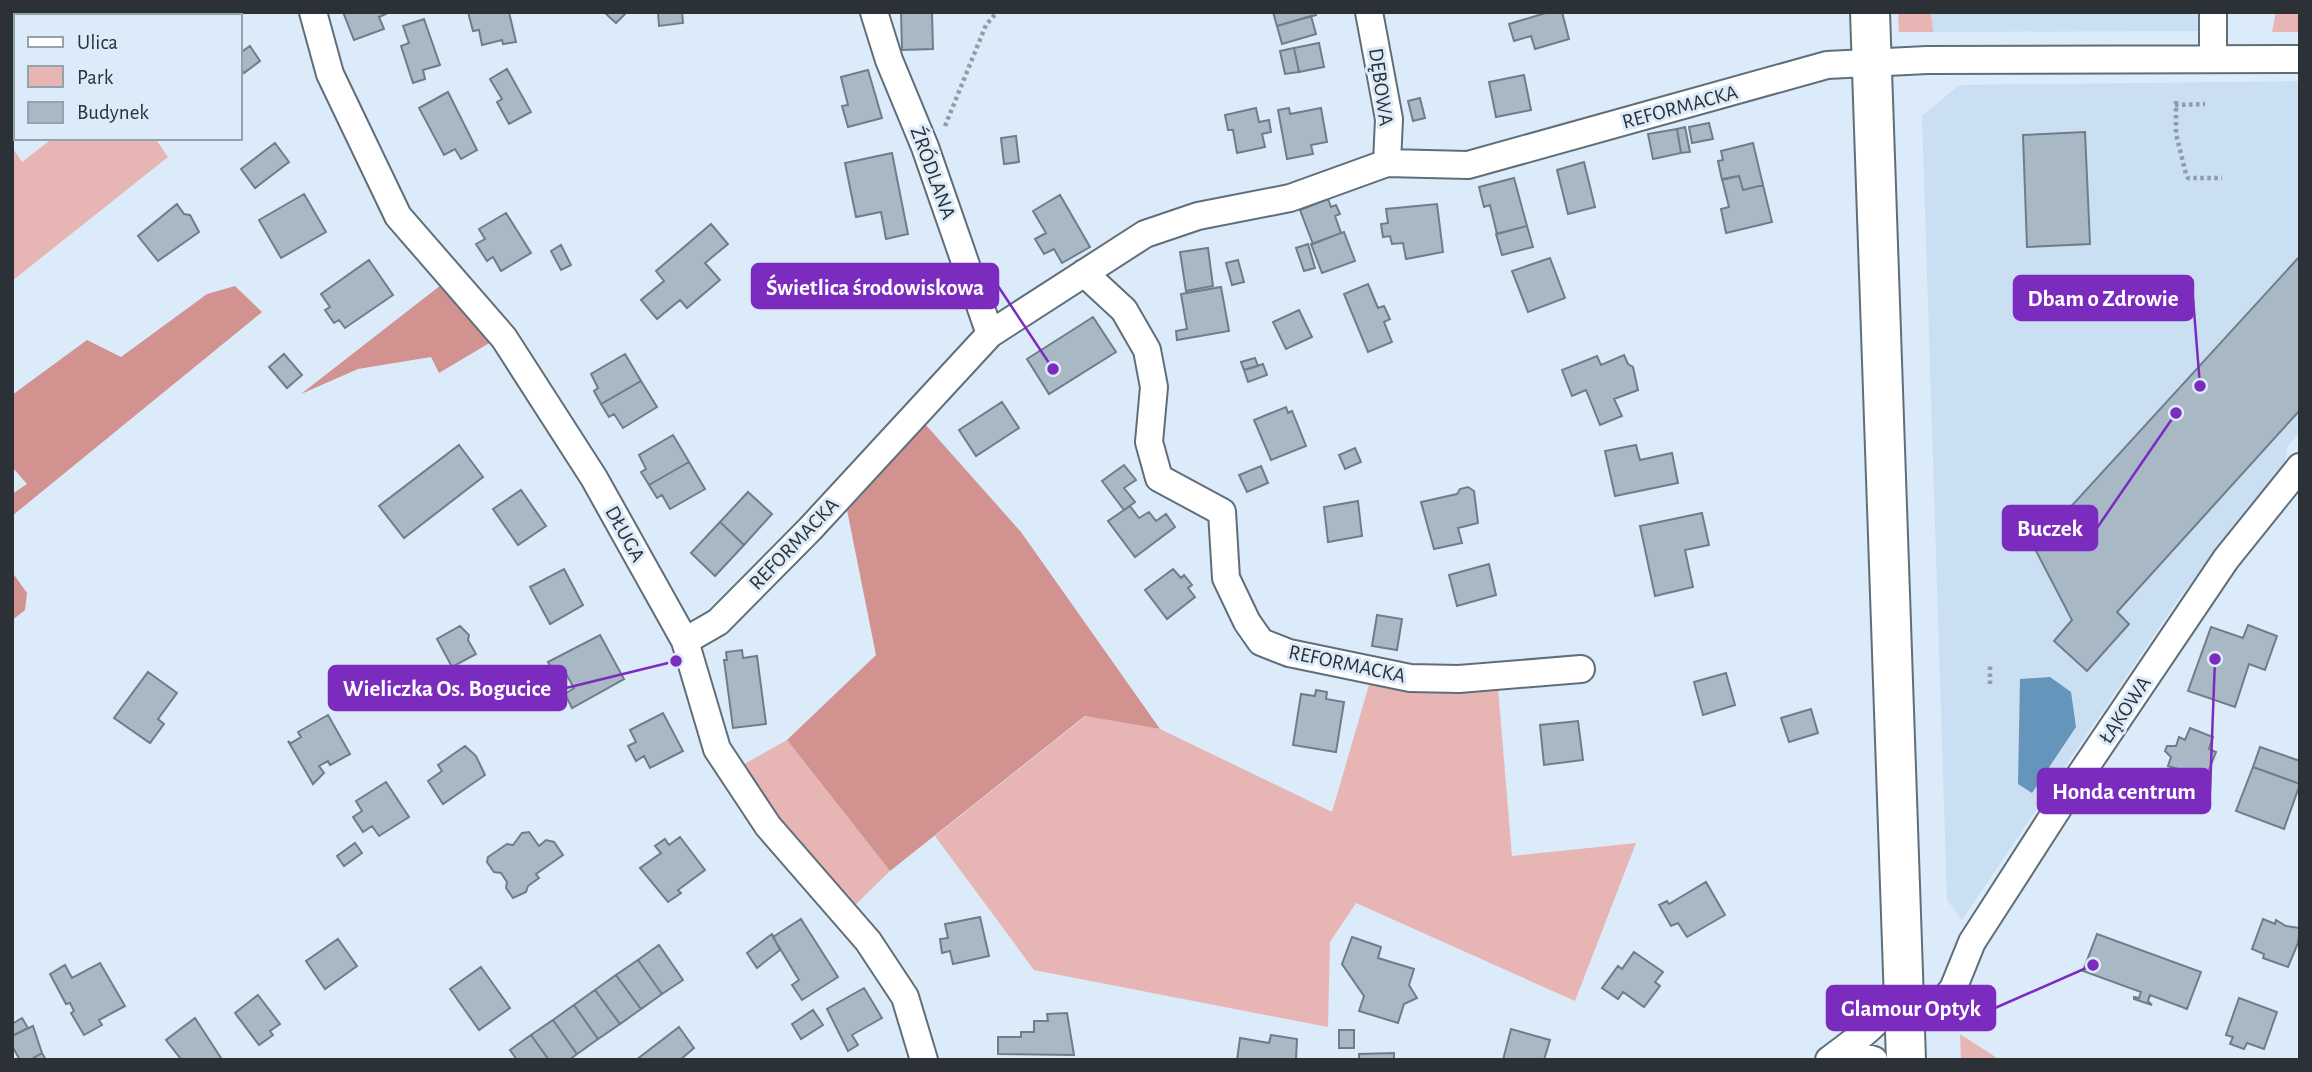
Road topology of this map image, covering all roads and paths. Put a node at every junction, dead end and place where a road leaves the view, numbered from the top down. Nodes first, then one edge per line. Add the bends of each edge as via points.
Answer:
1 (313, 12) edge
2 (874, 12) edge
3 (997, 12) edge
4 (1369, 12) edge
5 (1870, 12) edge
6 (2213, 12) edge
7 (2213, 58) junction
8 (2300, 59) edge
9 (1871, 61) junction
10 (2205, 104) dead end
11 (925, 147) junction
12 (1387, 163) junction
13 (2222, 177) dead end
14 (1084, 273) junction
15 (990, 334) junction
16 (2300, 467) edge
17 (685, 641) junction
18 (1990, 664) dead end
19 (1581, 669) dead end
20 (1990, 684) dead end
21 (1904, 993) junction
22 (1836, 1055) edge
23 (925, 1060) edge
24 (1874, 1060) edge
25 (1906, 1060) edge

1 - 17 street, DŁUGA via 330,74 398,216 504,338 594,478
2 - 11 street, ŹRÓDLANA
3 - 11 path via 986,25 946,126
4 - 12 street, DĘBOWA via 1389,119
5 - 9 main road
6 - 7 street
7 - 8 street, REFORMACKA
7 - 9 street, REFORMACKA
9 - 12 street, REFORMACKA via 1827,65 1468,165
9 - 21 main road
10 - 13 path via 2175,103 2179,156 2188,177
11 - 15 street, ŹRÓDLANA
12 - 14 street, REFORMACKA via 1290,198 1198,216 1145,234
14 - 15 street, REFORMACKA
14 - 19 street, REFORMACKA via 1124,310 1147,350 1154,387 1149,442 1159,478 1222,512 1226,578 1261,642 1289,653 1410,678 1459,680
15 - 17 street, REFORMACKA via 718,622
16 - 21 street, ŁĄKOWA via 2226,559 2066,796 1972,942 1953,989 1942,1002
17 - 23 street, DŁUGA via 717,749 768,826 868,941 905,997
18 - 20 path
21 - 22 street via 1867,1033
21 - 25 main road
22 - 24 street

